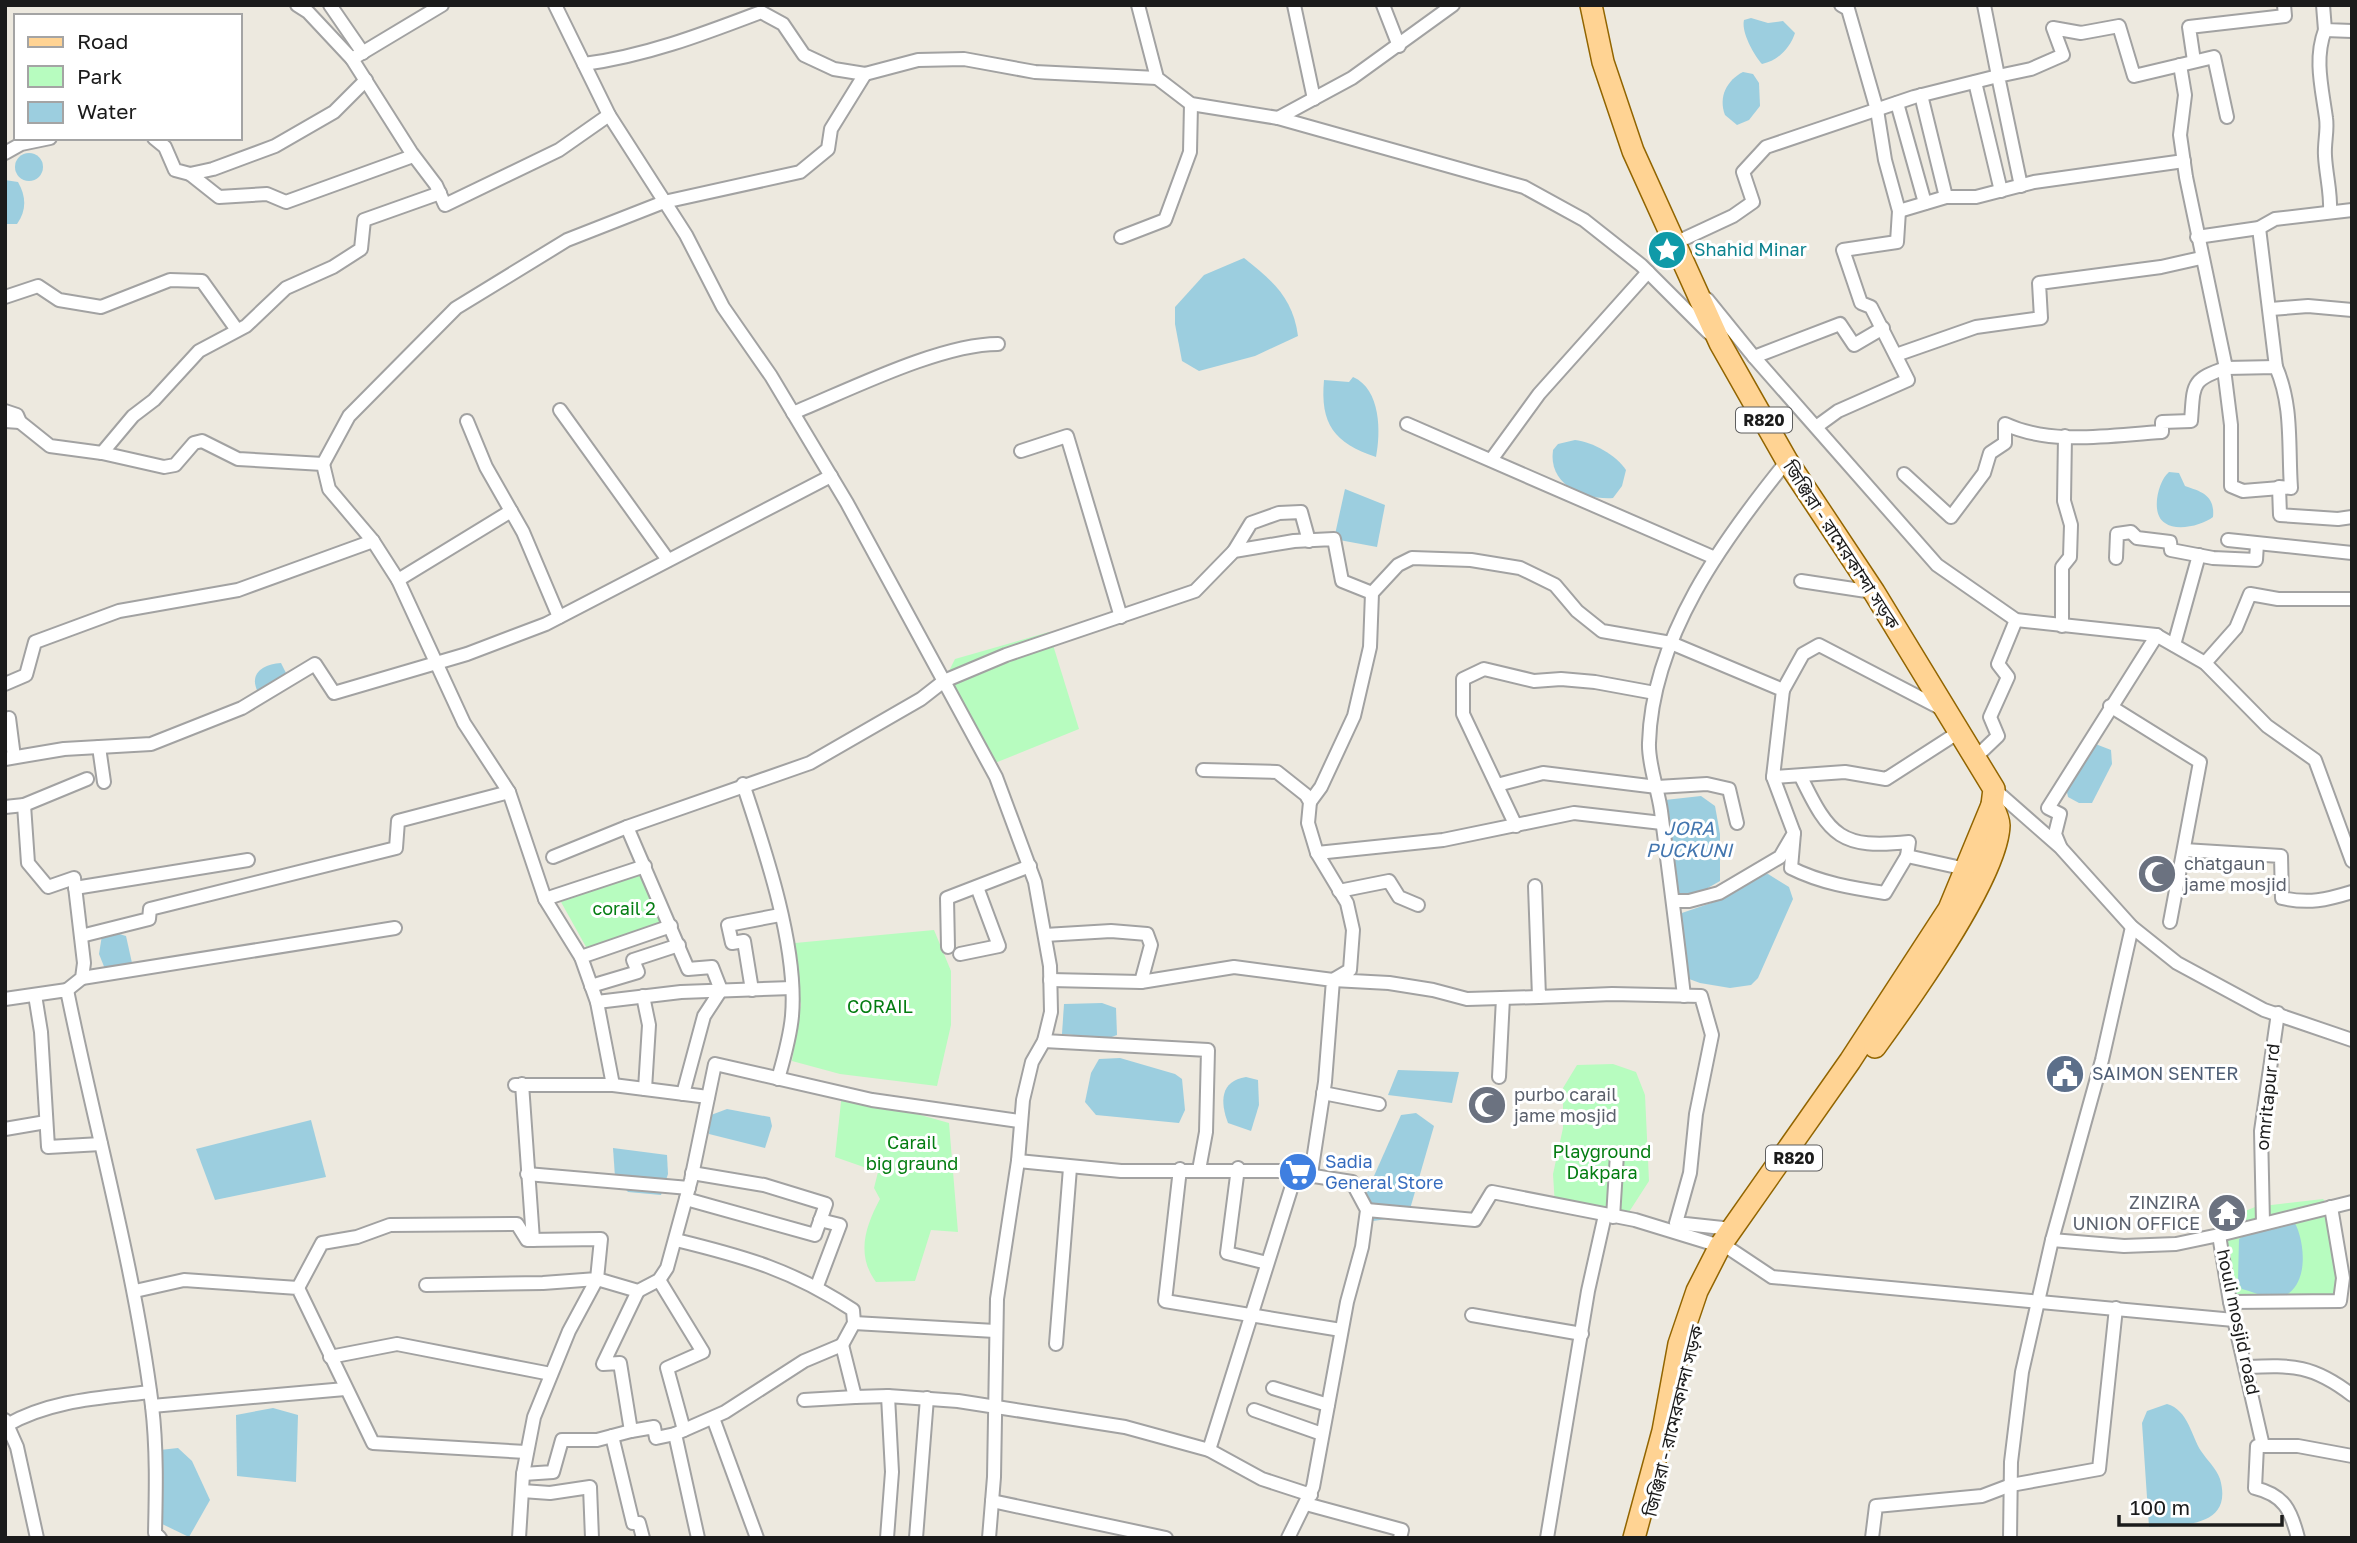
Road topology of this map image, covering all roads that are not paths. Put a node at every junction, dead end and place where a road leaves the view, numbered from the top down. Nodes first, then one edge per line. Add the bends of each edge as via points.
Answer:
1 (297, 5) edge
2 (330, 5) edge
3 (442, 5) edge
4 (555, 5) edge
5 (773, 5) edge
6 (1138, 5) edge
7 (1294, 5) edge
8 (1383, 5) edge
9 (1453, 5) edge
10 (1591, 5) edge
11 (1841, 5) edge
12 (1984, 5) edge
13 (2284, 5) edge
14 (2323, 5) edge
15 (777, 20) junction
16 (2325, 30) junction
17 (2352, 31) edge
18 (1399, 46) junction
19 (358, 56) junction
20 (2194, 61) junction
21 (584, 64) junction
22 (2180, 65) junction
23 (864, 74) junction
24 (1998, 76) junction
25 (1157, 78) junction
26 (366, 80) junction
27 (1975, 82) junction
28 (1921, 95) junction
29 (1314, 99) junction
30 (1897, 103) junction
31 (1191, 104) junction
32 (1877, 110) junction
33 (608, 115) junction
34 (2227, 117) dead end
35 (1278, 118) junction
36 (40, 140) edge
37 (156, 140) edge
38 (5, 153) edge
39 (413, 156) junction
40 (2184, 161) junction
41 (190, 174) junction
42 (2021, 186) junction
43 (2001, 191) junction
44 (440, 193) junction
45 (1946, 197) junction
46 (664, 202) junction
47 (1925, 203) junction
48 (2352, 210) edge
49 (1899, 211) junction
50 (2330, 211) junction
51 (2259, 228) junction
52 (1121, 237) dead end
53 (2197, 237) junction
54 (1675, 243) junction
55 (2201, 258) junction
56 (1648, 272) junction
57 (1692, 279) junction
58 (5, 297) edge
59 (2271, 309) junction
60 (2352, 310) edge
61 (1883, 328) junction
62 (237, 331) junction
63 (1720, 343) junction
64 (998, 344) dead end
65 (1896, 355) junction
66 (1754, 357) junction
67 (2276, 367) junction
68 (2225, 368) junction
69 (560, 410) dead end
70 (5, 411) edge
71 (793, 414) junction
72 (5, 421) edge
73 (467, 421) dead end
74 (20, 422) junction
75 (1406, 424) dead end
76 (1816, 427) junction
77 (2065, 436) junction
78 (1021, 451) dead end
79 (102, 453) junction
80 (1491, 460) junction
81 (1787, 461) junction
82 (323, 464) junction
83 (1904, 474) dead end
84 (831, 476) junction
85 (2280, 488) junction
86 (511, 510) junction
87 (2352, 517) edge
88 (2228, 540) dead end
89 (373, 541) junction
90 (1309, 541) junction
91 (2257, 544) junction
92 (1234, 551) junction
93 (2352, 553) edge
94 (2199, 555) junction
95 (1715, 558) junction
96 (2116, 558) dead end
97 (668, 560) junction
98 (398, 580) junction
99 (1801, 581) dead end
100 (1874, 592) junction
101 (1372, 593) junction
102 (2352, 599) edge
103 (559, 617) junction
104 (1121, 617) junction
105 (2016, 621) junction
106 (2062, 626) junction
107 (2157, 635) junction
108 (1671, 643) junction
109 (2174, 645) junction
110 (435, 663) junction
111 (2206, 663) junction
112 (944, 681) junction
113 (5, 684) edge
114 (1783, 690) junction
115 (1656, 693) junction
116 (2110, 706) junction
117 (1945, 711) junction
118 (9, 718) dead end
119 (1959, 732) junction
120 (99, 747) junction
121 (1976, 757) junction
122 (10, 758) edge
123 (1203, 771) dead end
124 (1773, 777) junction
125 (1801, 777) junction
126 (88, 779) dead end
127 (104, 782) dead end
128 (743, 784) junction
129 (1497, 785) junction
130 (1657, 787) junction
131 (509, 792) junction
132 (1993, 797) junction
133 (1310, 802) junction
134 (24, 805) junction
135 (5, 807) edge
136 (1662, 823) junction
137 (1737, 823) dead end
138 (1516, 825) junction
139 (627, 827) junction
140 (1794, 833) junction
141 (2060, 847) junction
142 (2183, 850) junction
143 (1317, 853) junction
144 (1907, 856) junction
145 (553, 857) dead end
146 (248, 859) dead end
147 (2352, 861) edge
148 (645, 866) junction
149 (1030, 866) junction
150 (1966, 869) junction
151 (977, 887) junction
152 (1535, 887) dead end
153 (75, 888) junction
154 (1339, 891) junction
155 (2352, 892) edge
156 (545, 899) junction
157 (1673, 901) junction
158 (1418, 905) dead end
159 (780, 915) junction
160 (2170, 922) dead end
161 (671, 926) junction
162 (2132, 927) junction
163 (395, 928) dead end
164 (1045, 935) junction
165 (81, 936) junction
166 (679, 945) junction
167 (948, 947) dead end
168 (960, 954) dead end
169 (581, 957) junction
170 (82, 978) junction
171 (1050, 980) junction
172 (1333, 980) junction
173 (1141, 982) junction
174 (592, 986) junction
175 (792, 988) junction
176 (67, 990) junction
177 (722, 990) junction
178 (752, 990) junction
179 (35, 995) junction
180 (643, 996) junction
181 (1684, 996) junction
182 (1539, 997) junction
183 (1503, 998) junction
184 (5, 999) edge
185 (597, 1002) junction
186 (2278, 1013) junction
187 (2352, 1040) edge
188 (1044, 1041) junction
189 (1499, 1077) dead end
190 (778, 1079) junction
191 (613, 1085) junction
192 (645, 1089) junction
193 (1323, 1093) junction
194 (683, 1094) junction
195 (708, 1097) junction
196 (1379, 1104) dead end
197 (1019, 1121) junction
198 (46, 1122) junction
199 (5, 1129) edge
200 (102, 1144) junction
201 (1617, 1154) dead end
202 (1018, 1161) junction
203 (1070, 1168) junction
204 (1238, 1168) junction
205 (1180, 1169) junction
206 (1199, 1170) junction
207 (692, 1173) junction
208 (1296, 1173) junction
209 (527, 1174) junction
210 (1311, 1174) junction
211 (1765, 1190) junction
212 (688, 1193) junction
213 (2352, 1202) edge
214 (2331, 1207) junction
215 (1367, 1210) junction
216 (1609, 1216) junction
217 (820, 1220) junction
218 (2263, 1223) junction
219 (2220, 1235) junction
220 (533, 1240) junction
221 (676, 1240) junction
222 (2052, 1240) junction
223 (1727, 1241) junction
224 (1267, 1263) junction
225 (597, 1279) junction
226 (659, 1280) junction
227 (426, 1285) dead end
228 (817, 1286) junction
229 (298, 1288) junction
230 (135, 1291) junction
231 (638, 1291) junction
232 (2037, 1300) junction
233 (2230, 1302) junction
234 (2116, 1308) junction
235 (1472, 1315) dead end
236 (1251, 1317) junction
237 (2234, 1320) junction
238 (854, 1323) junction
239 (1341, 1330) junction
240 (995, 1331) junction
241 (1582, 1334) junction
242 (1056, 1344) dead end
243 (842, 1345) junction
244 (330, 1357) junction
245 (2247, 1367) junction
246 (551, 1374) junction
247 (1273, 1388) dead end
248 (345, 1389) junction
249 (150, 1392) junction
250 (2352, 1395) edge
251 (888, 1396) junction
252 (855, 1397) junction
253 (926, 1398) junction
254 (804, 1400) dead end
255 (1328, 1405) junction
256 (152, 1406) junction
257 (996, 1408) junction
258 (1254, 1410) dead end
259 (713, 1418) junction
260 (6, 1422) edge
261 (631, 1431) junction
262 (680, 1432) junction
263 (1322, 1434) junction
264 (612, 1436) junction
265 (2263, 1446) junction
266 (1209, 1450) junction
267 (526, 1452) junction
268 (2352, 1457) edge
269 (523, 1474) junction
270 (2011, 1485) junction
271 (522, 1491) junction
272 (992, 1500) junction
273 (1308, 1500) junction
274 (156, 1536) edge
275 (37, 1538) edge
276 (519, 1538) edge
277 (592, 1538) edge
278 (643, 1538) edge
279 (698, 1538) edge
280 (757, 1538) edge
281 (887, 1538) edge
282 (916, 1538) edge
283 (989, 1538) edge
284 (1166, 1538) edge
285 (1288, 1538) edge
286 (1399, 1538) edge
287 (1548, 1538) edge
288 (1634, 1538) edge
289 (1645, 1538) edge
290 (1872, 1538) edge
291 (2010, 1538) edge
292 (2298, 1538) edge

1 - 19 street
2 - 19 street
3 - 19 street
4 - 21 street
5 - 15 street
6 - 25 street
7 - 29 street
8 - 18 street
9 - 18 street
10 - 54 main road, জিঞ্জিরা - রামেরকান্দা সড়ক / R820 via 1603,62 1633,151
11 - 32 street via 1848,9
12 - 24 street
13 - 20 street via 2285,16 2189,27
14 - 16 street
15 - 21 street via 761,12 670,46
15 - 23 street via 804,55 834,69
16 - 17 street
16 - 50 street via 2319,44 2320,85 2327,121
18 - 29 street
19 - 26 street
20 - 22 street
20 - 34 street via 2214,57
21 - 33 street
22 - 24 street via 2134,76 2119,26 2081,33 2053,28 2063,55
22 - 40 street via 2185,95 2180,135
23 - 25 street via 918,60 964,60 1035,72
23 - 46 street via 831,129 828,149 800,172
24 - 27 street
24 - 42 street
25 - 31 street
26 - 39 street
26 - 41 street via 334,112 300,134
27 - 28 street
27 - 43 street
28 - 30 street
28 - 45 street
29 - 35 street
30 - 32 street
30 - 47 street
31 - 35 street
31 - 52 street via 1190,152 1165,220
32 - 49 street
32 - 54 street via 1766,147 1743,172 1753,202
33 - 44 street via 559,150 514,173 445,205
33 - 46 street
35 - 56 street via 1524,187 1584,220
36 - 38 street
37 - 41 street via 165,147 175,170
39 - 41 street via 286,202 267,194 219,197
39 - 44 street
40 - 42 street
40 - 53 street
42 - 43 street
43 - 45 street
44 - 62 street via 363,220 361,249 286,288
45 - 47 street
46 - 71 street via 723,307
46 - 82 street via 567,240 456,308 349,416
47 - 49 street
48 - 50 street
49 - 61 street via 1897,242 1843,250 1861,303 1871,307
50 - 51 street via 2275,219
51 - 53 street
51 - 59 street
53 - 55 street
54 - 57 main road, জিঞ্জিরা - রামেরকান্দা সড়ক / R820
55 - 65 street via 2039,283 2040,318 1976,327
55 - 68 street
56 - 63 street
56 - 80 street via 1539,394
57 - 63 main road, জিঞ্জিরা - রামেরকান্দা সড়ক / R820
57 - 66 street
58 - 62 street via 38,286 59,300 101,307 170,280 202,281
59 - 60 street
59 - 67 street
61 - 65 street
61 - 66 street via 1854,345 1840,324
62 - 79 street via 199,351
63 - 81 main road, জিঞ্জিরা - রামেরকান্দা সড়ক / R820
64 - 71 street via 972,344
65 - 76 street via 1908,380 1838,411
66 - 76 street
67 - 68 street
67 - 85 street via 2290,418 2291,488
68 - 77 street via 2203,376 2194,388 2191,421 2162,422 2162,432
68 - 85 street via 2231,486 2244,491
69 - 97 street
70 - 74 street via 17,415
71 - 84 street
72 - 74 street
73 - 86 street
74 - 79 street via 50,446
75 - 80 street
76 - 105 street via 1937,565
77 - 83 street via 2027,434 2005,424 2005,443 1990,453 1984,472 1951,517
77 - 106 street via 2064,501 2071,525 2070,557 2062,567
78 - 104 street via 1067,436
79 - 82 street via 164,467 175,465 194,443 202,441 238,459
80 - 95 street
81 - 95 street via 1743,514
81 - 100 main road, জিঞ্জিরা - রামেরকান্দা সড়ক / R820
82 - 89 street via 329,489
84 - 97 street
84 - 112 street
85 - 87 street via 2280,515
86 - 98 street
86 - 103 street
88 - 91 street
89 - 98 street
89 - 113 street via 238,590 119,611 35,642 26,674
90 - 92 street
90 - 92 street via 1301,512 1279,513 1251,523
90 - 101 street via 1335,539 1342,581
91 - 93 street
91 - 94 street via 2256,561
92 - 104 street via 1195,591
94 - 96 street via 2171,550 2170,542 2137,538 2131,532 2117,534
94 - 109 street
95 - 108 street
97 - 103 street
98 - 110 street
99 - 100 street
100 - 117 main road, জিঞ্জিরা - রামেরকান্দা সড়ক / R820
101 - 108 street via 1398,565 1412,558 1520,568 1555,585 1602,631
101 - 133 street via 1370,647 1354,716
102 - 111 street via 2278,599 2250,594 2236,628
103 - 110 street
104 - 112 street
105 - 106 street
105 - 121 street via 1998,664 2008,677 1990,717 1998,736
106 - 107 street
107 - 109 street
107 - 116 street
108 - 114 street
108 - 115 street
109 - 111 street
110 - 120 street via 334,693 315,664 242,708 163,740
110 - 131 street via 464,723
111 - 147 street via 2267,726 2315,760
112 - 128 street via 810,763
112 - 149 street via 996,777
114 - 117 street via 1803,654 1819,645
114 - 124 street
115 - 129 street via 1584,681 1534,681 1484,669 1463,679 1463,714
115 - 130 street via 1648,745
116 - 141 street via 2048,808 2060,814 2055,835
116 - 142 street via 2200,762
117 - 119 main road, জিঞ্জিরা - রামেরকান্দা সড়ক / R820
118 - 122 street
119 - 121 main road, জিঞ্জিরা - রামেরকান্দা সড়ক / R820
119 - 125 street via 1886,779 1845,772
120 - 122 street
120 - 127 street
121 - 132 main road, জিঞ্জিরা - রামেরকান্দা সড়ক / R820
123 - 133 street via 1277,772
124 - 125 street
124 - 140 street
125 - 144 street via 1820,817 1836,834 1873,845 1909,842
126 - 134 street
128 - 139 street
128 - 159 street
129 - 130 street via 1542,773
129 - 138 street
130 - 136 street
130 - 137 street via 1707,784 1729,789
131 - 156 street
131 - 165 street via 398,821 396,848 150,909 149,919
132 - 141 street
132 - 150 main road, জিঞ্জিরা - রামেরকান্দা সড়ক / R820
132 - 211 main road, জিঞ্জিরা - রামেরকান্দা সড়ক / R820 via 1999,824 1995,847 1966,909 1916,991
133 - 143 street via 1308,823
134 - 135 street
134 - 153 street via 29,863 48,887 74,878
136 - 138 street via 1574,813
136 - 157 street
138 - 143 street via 1443,841
139 - 145 street
139 - 148 street
140 - 144 street via 1791,868 1848,887 1885,893
140 - 157 street via 1780,858 1719,893
141 - 162 street
142 - 155 street via 2281,856 2282,898 2304,903
142 - 160 street
143 - 154 street
144 - 150 street
146 - 153 street
148 - 156 street
148 - 161 street
149 - 151 street
149 - 164 street
150 - 211 main road, জিঞ্জিরা - রামেরকান্দা সড়ক / R820 via 1949,909
151 - 167 street via 947,898
151 - 168 street via 999,946
152 - 182 street
153 - 165 street
154 - 158 street via 1389,881 1399,897
154 - 172 street via 1353,930 1350,970
156 - 169 street
157 - 181 street
159 - 175 street
159 - 178 street via 728,925 732,943 744,941
161 - 166 street
161 - 169 street
162 - 186 street via 2177,963
162 - 222 street via 2102,1060
163 - 170 street
164 - 171 street
164 - 173 street via 1147,933 1151,945
165 - 170 street
166 - 174 street via 633,960 638,972
166 - 177 street via 688,969 712,967
169 - 174 street
170 - 176 street
171 - 173 street
171 - 188 street via 1051,1012
172 - 173 street via 1234,967
172 - 183 street via 1433,989 1467,999
172 - 193 street
174 - 185 street
175 - 178 street
175 - 190 street via 788,1046
176 - 179 street
176 - 200 street
177 - 178 street
177 - 180 street
177 - 194 street via 704,1016
179 - 184 street
179 - 198 street
180 - 185 street
180 - 192 street via 649,1026
181 - 182 street
181 - 223 street via 1701,996 1712,1035 1690,1173 1676,1223
182 - 183 street
183 - 189 street
185 - 191 street
186 - 187 street
186 - 218 street, omritapur rd via 2261,1131
188 - 197 street via 1032,1062
188 - 206 street via 1208,1050 1206,1132
190 - 195 street via 715,1064
190 - 197 street via 872,1100
191 - 192 street
191 - 209 street via 519,1085
192 - 194 street
193 - 196 street
193 - 210 street
194 - 195 street
195 - 207 street
197 - 202 street
198 - 199 street
198 - 200 street via 48,1147
200 - 230 street
201 - 216 street
202 - 203 street
202 - 240 street
203 - 205 street
203 - 242 street
204 - 206 street
204 - 208 street
204 - 224 street via 1227,1253
205 - 206 street
205 - 236 street via 1165,1301
207 - 212 street
207 - 217 street via 764,1185 826,1203
208 - 210 street
208 - 224 street
209 - 212 street
209 - 220 street
210 - 215 street via 1352,1182
211 - 223 main road, জিঞ্জিরা - রামেরকান্দা সড়ক / R820
212 - 217 street via 815,1235
212 - 221 street
213 - 214 street, houli mosjid road
214 - 218 street, houli mosjid road
214 - 233 street via 2343,1278 2340,1300
215 - 216 street via 1475,1220 1492,1192
215 - 239 street
216 - 223 street
216 - 241 street
217 - 228 street via 840,1225
218 - 219 street, houli mosjid road
219 - 222 street via 2176,1244 2124,1246
219 - 233 street, houli mosjid road
220 - 225 street via 601,1239
220 - 229 street via 527,1240 517,1224 390,1225 357,1237 322,1242
221 - 226 street
221 - 228 street via 778,1268
222 - 232 street
223 - 232 street via 1773,1277
223 - 288 main road, জিঞ্জিরা - রামেরকান্দা সড়ক / R820 via 1698,1291 1679,1344
223 - 289 main road, জিঞ্জিরা - রামেরকান্দা সড়ক / R820 via 1689,1346 1678,1410
224 - 236 street
225 - 227 street
225 - 231 street
225 - 246 street
226 - 231 street
226 - 262 street via 702,1352 667,1368
228 - 238 street via 853,1310
229 - 230 street via 184,1280
229 - 244 street
230 - 249 street
231 - 261 street via 603,1364 620,1363
232 - 234 street
232 - 270 street via 2014,1420
233 - 237 street, houli mosjid road
234 - 237 street
234 - 270 street via 2099,1469
235 - 241 street
236 - 239 street
236 - 266 street
237 - 245 street, houli mosjid road
238 - 240 street
238 - 243 street
239 - 255 street
240 - 257 street
241 - 287 street
243 - 252 street
243 - 259 street via 804,1361
244 - 246 street via 397,1344
244 - 248 street
245 - 250 street via 2292,1365 2331,1378
245 - 265 street, houli mosjid road
246 - 267 street
247 - 255 street
248 - 256 street
248 - 267 street via 373,1443
249 - 256 street
249 - 260 street via 86,1399 34,1410
251 - 252 street
251 - 253 street
251 - 281 street via 892,1472
252 - 254 street
253 - 257 street
253 - 282 street
255 - 263 street
256 - 274 street
257 - 266 street via 1125,1427
257 - 272 street
258 - 263 street
259 - 262 street
259 - 280 street
260 - 275 street via 17,1447
261 - 262 street via 654,1427 656,1438
261 - 264 street
262 - 279 street
263 - 273 street
264 - 269 street via 562,1440 553,1472
264 - 278 street via 634,1523 639,1523
265 - 268 street via 2298,1446
265 - 292 street via 2257,1446 2255,1488 2273,1493 2292,1515
266 - 273 street
267 - 269 street
269 - 271 street
270 - 290 street via 1982,1496 1876,1506
270 - 291 street
271 - 276 street
271 - 277 street via 550,1493 590,1487
272 - 283 street
272 - 284 street
273 - 285 street
273 - 286 street via 1402,1530

